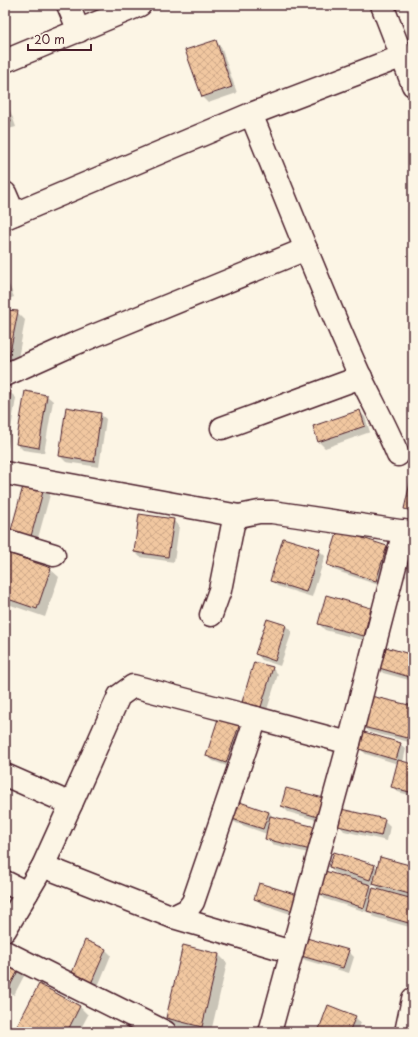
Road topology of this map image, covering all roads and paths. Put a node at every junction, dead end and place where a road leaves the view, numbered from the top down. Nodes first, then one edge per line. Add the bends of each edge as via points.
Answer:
1 (68, 5) edge
2 (140, 5) edge
3 (382, 5) edge
4 (79, 31) junction
5 (403, 56) junction
6 (5, 61) edge
7 (412, 79) edge
8 (251, 114) junction
9 (5, 193) edge
10 (10, 216) edge
11 (306, 249) junction
12 (5, 375) edge
13 (361, 377) junction
14 (222, 428) dead end
15 (398, 455) dead end
16 (5, 473) edge
17 (239, 516) junction
18 (409, 532) edge
19 (5, 540) edge
20 (54, 555) dead end
21 (211, 615) dead end
22 (256, 718) junction
23 (349, 743) junction
24 (5, 775) edge
25 (71, 804) junction
26 (43, 866) junction
27 (5, 882) edge
28 (27, 892) junction
29 (174, 917) junction
30 (5, 930) edge
31 (5, 952) edge
32 (292, 952) junction
33 (413, 999) edge
34 (165, 1032) edge
35 (270, 1032) edge
36 (406, 1032) edge

1 - 4 street
2 - 4 street
3 - 5 street
4 - 6 street
5 - 7 street
5 - 8 street
8 - 10 street
8 - 11 street
9 - 10 street
11 - 12 street
11 - 13 street
13 - 14 street
13 - 15 street
16 - 17 street
17 - 18 street via 272,512
17 - 21 street via 233,524 220,590
18 - 23 street
19 - 20 street
22 - 23 street
22 - 25 street via 134,686 119,696
22 - 29 street via 193,902 187,910
23 - 32 street
24 - 25 street
25 - 26 street
26 - 28 street
26 - 29 street
27 - 28 street
28 - 30 street
29 - 32 street
31 - 34 street
32 - 35 street
33 - 36 street

